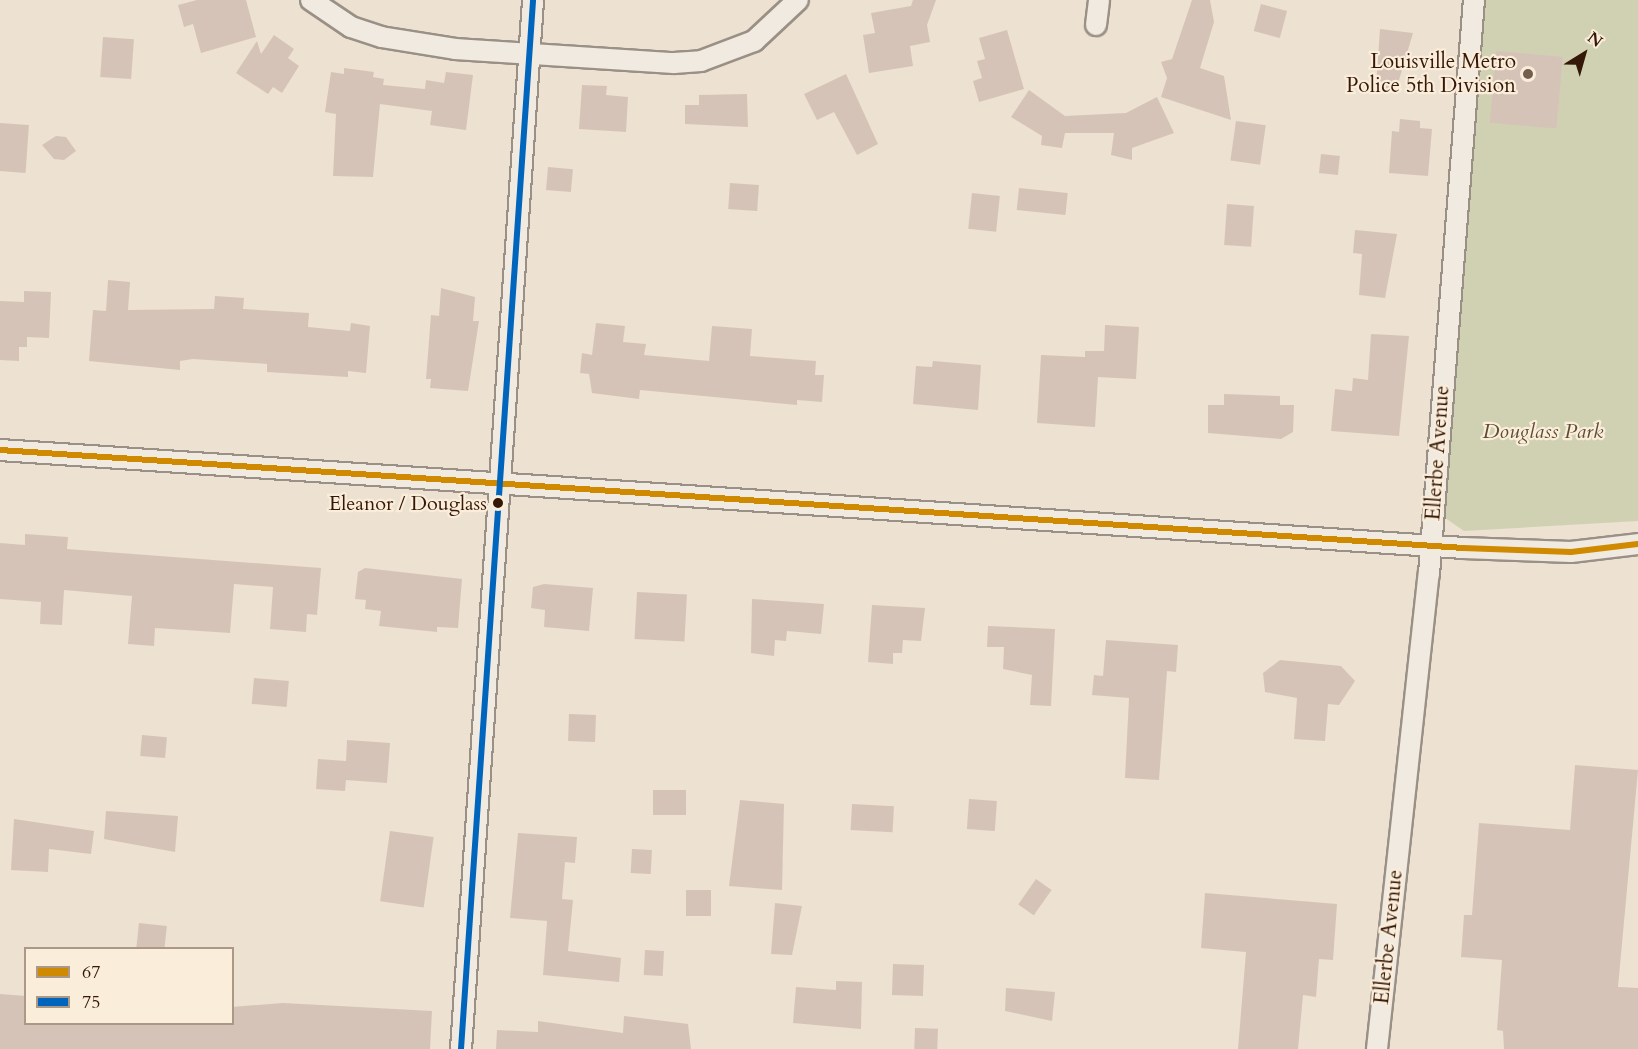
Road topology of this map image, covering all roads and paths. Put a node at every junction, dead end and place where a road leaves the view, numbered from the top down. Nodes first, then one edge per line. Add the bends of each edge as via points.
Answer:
1 (311, 0) edge
2 (533, 0) edge
3 (798, 0) edge
4 (1099, 0) edge
5 (1474, 0) edge
6 (1095, 25) dead end
7 (529, 52) junction
8 (0, 450) edge
9 (499, 482) junction
10 (1638, 544) edge
11 (1432, 545) junction
12 (461, 1049) edge
13 (1377, 1049) edge

1 - 7 street via 351,27 381,37
2 - 7 street
3 - 7 street via 754,41 701,61 646,63
4 - 6 street
5 - 11 street, Ellerbe Avenue
7 - 9 street
8 - 9 street
9 - 11 street
9 - 12 street
10 - 11 street via 1571,552
11 - 13 street, Ellerbe Avenue

